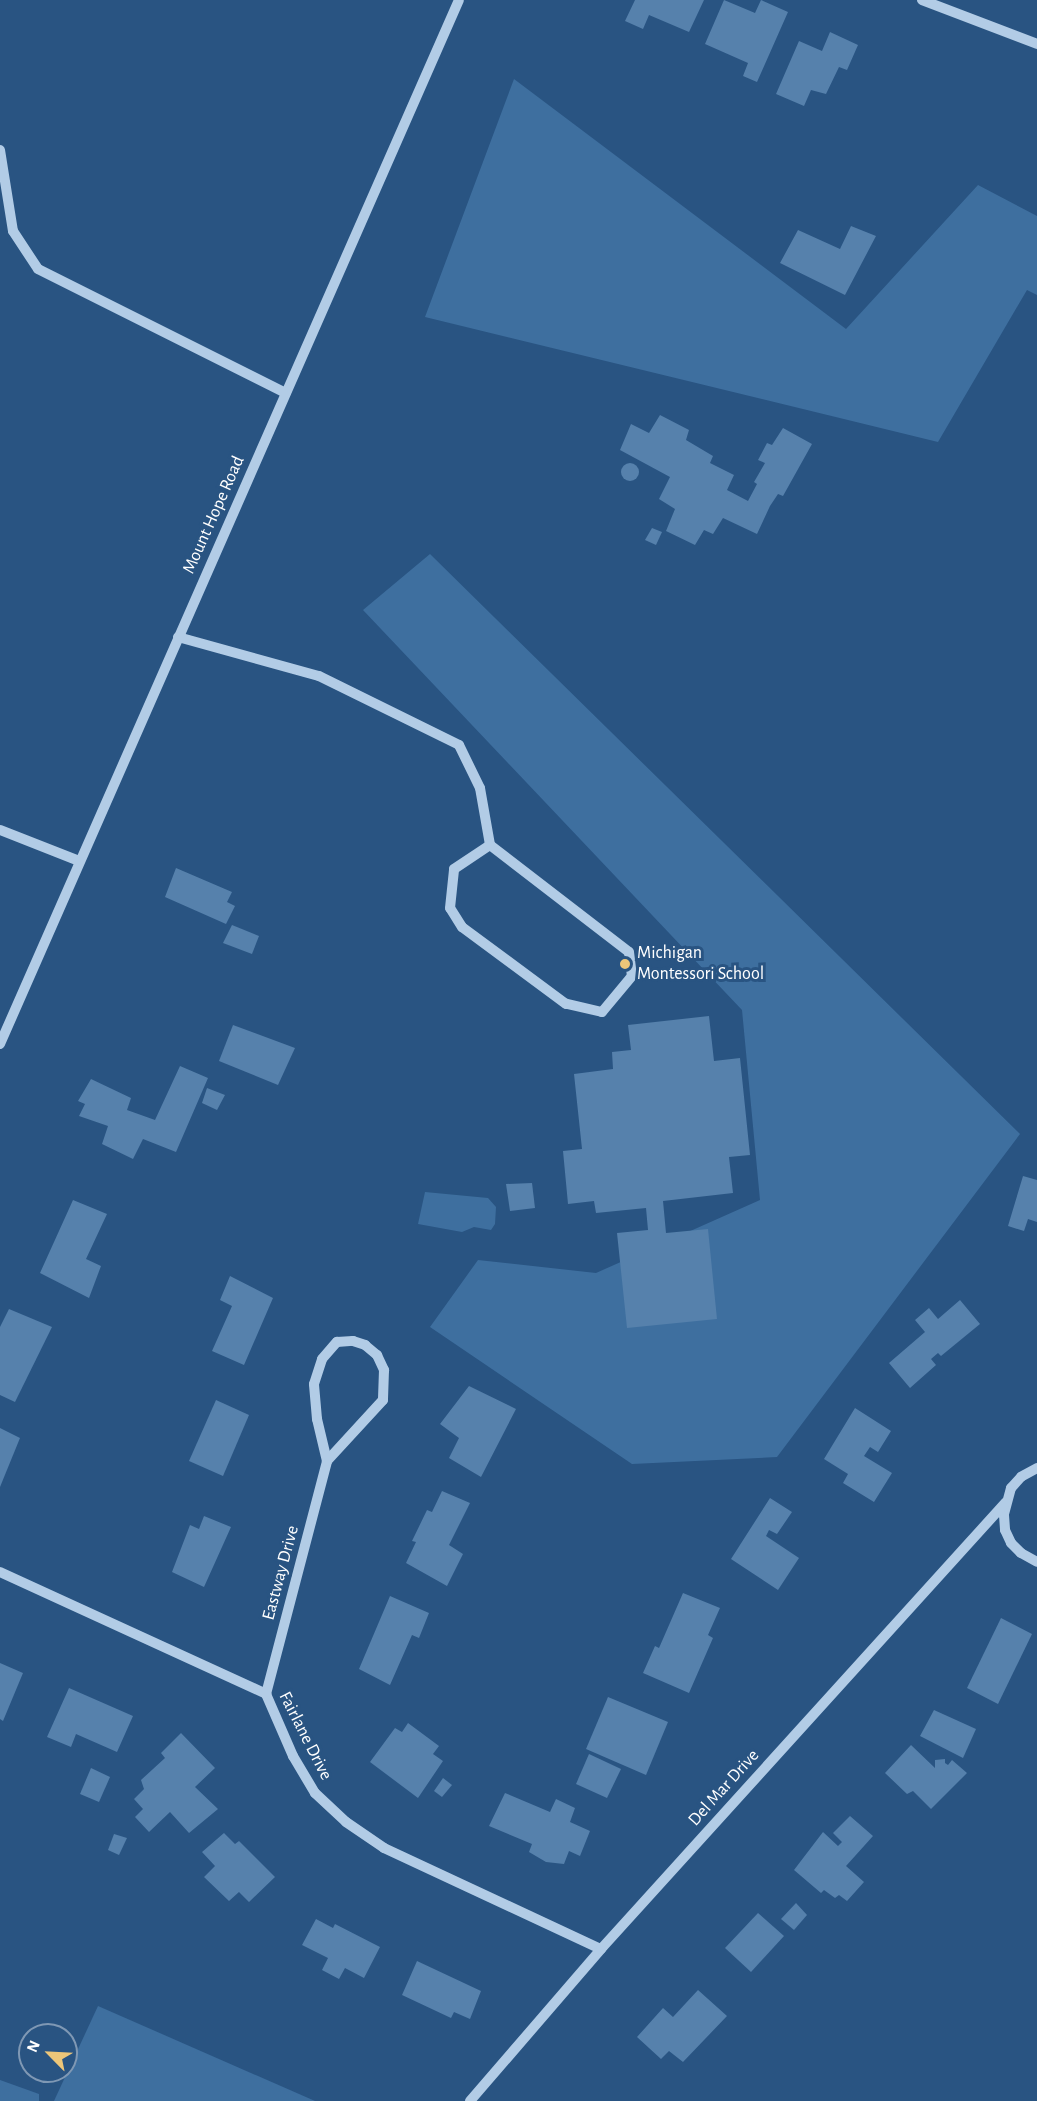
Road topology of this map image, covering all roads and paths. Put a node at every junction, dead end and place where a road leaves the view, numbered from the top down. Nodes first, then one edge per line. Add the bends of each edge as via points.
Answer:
1 (459, 0) edge
2 (922, 0) edge
3 (1037, 44) edge
4 (0, 150) edge
5 (286, 393) junction
6 (178, 637) junction
7 (0, 830) edge
8 (490, 845) junction
9 (79, 861) junction
10 (0, 1044) edge
11 (327, 1461) junction
12 (1037, 1468) edge
13 (1006, 1502) junction
14 (1037, 1562) edge
15 (0, 1572) edge
16 (266, 1694) junction
17 (601, 1949) junction
18 (470, 2101) edge

1 - 5 street, Mount Hope Road
2 - 3 street
4 - 5 street via 14,231 38,268
5 - 6 street, Mount Hope Road
6 - 8 street via 319,676 459,745 480,788
6 - 9 street, Mount Hope Road
7 - 9 street
8 - 8 street via 454,869 450,908 462,927 566,1004 602,1012 632,976 629,952
9 - 10 street, Mount Hope Road
11 - 11 street, Eastway Drive via 383,1400 384,1370 377,1355 353,1341 337,1342 322,1359 314,1384 316,1419
11 - 16 street, Eastway Drive
12 - 13 street, Del Mar Drive via 1021,1477
13 - 14 street via 1005,1530 1011,1543
13 - 17 street, Del Mar Drive
15 - 16 street, Fairlane Drive
16 - 17 street, Fairlane Drive via 293,1756 315,1793 346,1822 384,1848
17 - 18 street, Del Mar Drive

